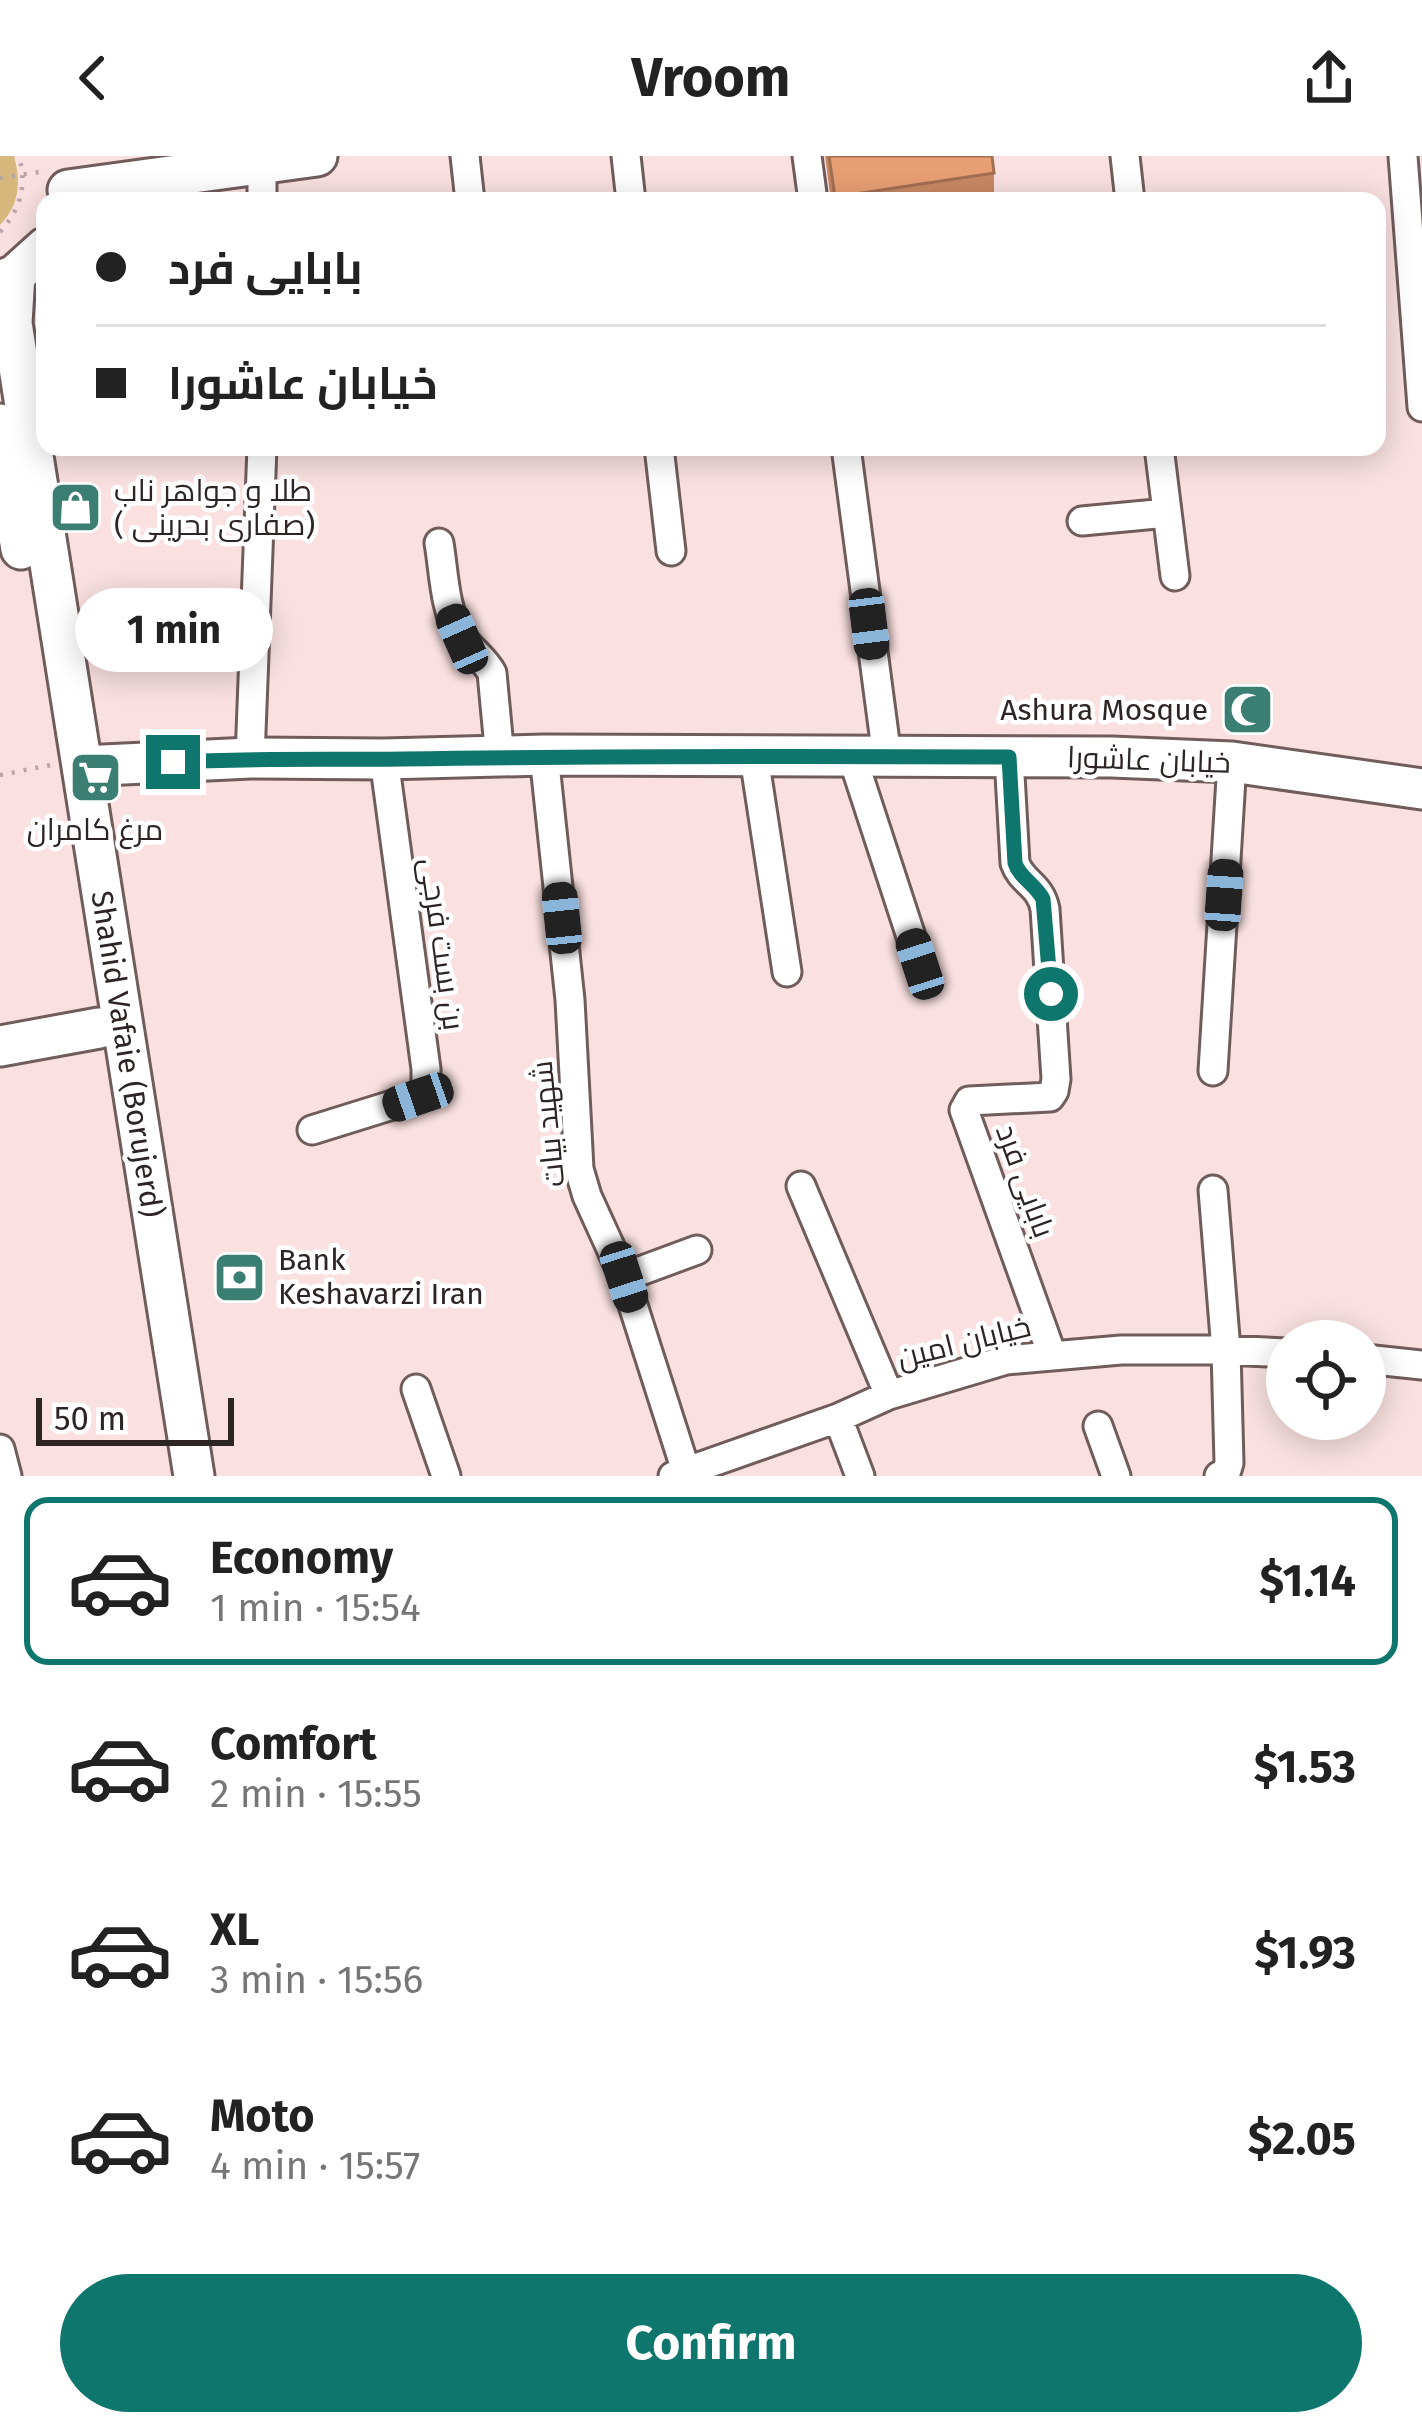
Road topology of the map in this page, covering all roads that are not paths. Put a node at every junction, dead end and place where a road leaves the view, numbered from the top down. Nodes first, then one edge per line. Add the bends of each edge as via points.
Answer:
1 (317, 156) edge
2 (465, 156) edge
3 (626, 156) edge
4 (807, 156) edge
5 (1125, 156) edge
6 (1403, 156) edge
7 (67, 179) edge
8 (262, 182) edge
9 (469, 192) edge
10 (630, 192) edge
11 (812, 192) edge
12 (1129, 192) edge
13 (36, 255) edge
14 (8, 278) edge
15 (1420, 363) edge
16 (1422, 407) edge
17 (0, 424) edge
18 (262, 456) edge
19 (660, 456) edge
20 (847, 456) edge
21 (1160, 456) edge
22 (1167, 513) junction
23 (1082, 520) dead end
24 (439, 543) dead end
25 (671, 550) dead end
26 (1175, 576) dead end
27 (544, 755) junction
28 (869, 756) junction
29 (754, 757) junction
30 (1009, 757) junction
31 (250, 758) junction
32 (500, 758) junction
33 (384, 759) junction
34 (1232, 762) junction
35 (70, 765) junction
36 (1422, 789) edge
37 (920, 964) dead end
38 (788, 972) dead end
39 (99, 1028) junction
40 (0, 1046) edge
41 (1213, 1071) dead end
42 (311, 1130) dead end
43 (801, 1186) dead end
44 (1213, 1190) dead end
45 (698, 1250) dead end
46 (624, 1277) junction
47 (1226, 1350) junction
48 (1266, 1352) edge
49 (1052, 1354) junction
50 (1386, 1361) edge
51 (1422, 1365) edge
52 (416, 1389) dead end
53 (889, 1396) junction
54 (838, 1418) junction
55 (1098, 1426) dead end
56 (0, 1450) edge
57 (680, 1473) edge
58 (7, 1476) edge
59 (168, 1476) edge
60 (194, 1476) edge
61 (446, 1476) edge
62 (860, 1476) edge
63 (1116, 1476) edge
64 (1219, 1476) edge

1 - 8 main road
2 - 9 street
3 - 10 street
4 - 11 street
5 - 12 street
6 - 15 street
7 - 8 main road
13 - 14 main road
14 - 35 main road, Shahid Vafaie (Borujerd)
15 - 16 street
17 - 35 main road, Shahid Vafaie (Borujerd)
18 - 31 street
19 - 25 street
20 - 28 street
21 - 22 street
22 - 23 street
22 - 26 street
24 - 32 street via 452,615 492,673
27 - 29 main road, خیابان عاشورا
27 - 32 main road, خیابان عاشورا
27 - 46 street, شهید بیات via 579,1169
28 - 29 main road, خیابان عاشورا
28 - 30 main road, خیابان عاشورا
28 - 37 street
29 - 38 street
30 - 34 main road, خیابان عاشورا
30 - 49 street, بابایی فرد via 1016,869 1043,899 1056,1079 1050,1097 969,1101 964,1110
31 - 33 main road, خیابان عاشورا
31 - 35 main road, خیابان عاشورا
32 - 33 main road, خیابان عاشورا
33 - 42 street, بن بست فرجی via 426,1087 418,1097
34 - 36 main road, خیابان عاشورا
34 - 41 street
35 - 39 main road, Shahid Vafaie (Borujerd)
35 - 60 main road, Shahid Vafaie (Borujerd)
39 - 40 main road
39 - 59 main road, Shahid Vafaie (Borujerd)
43 - 53 street
44 - 47 street
45 - 46 street
46 - 57 street, شهید بیات
47 - 48 street, خیابان امین
47 - 49 street, خیابان امین
47 - 64 street via 1229,1463
49 - 53 street, خیابان امین
50 - 51 street
52 - 61 street
53 - 54 street, خیابان امین
54 - 57 street, خیابان امین
54 - 62 street
55 - 63 street
56 - 58 street

